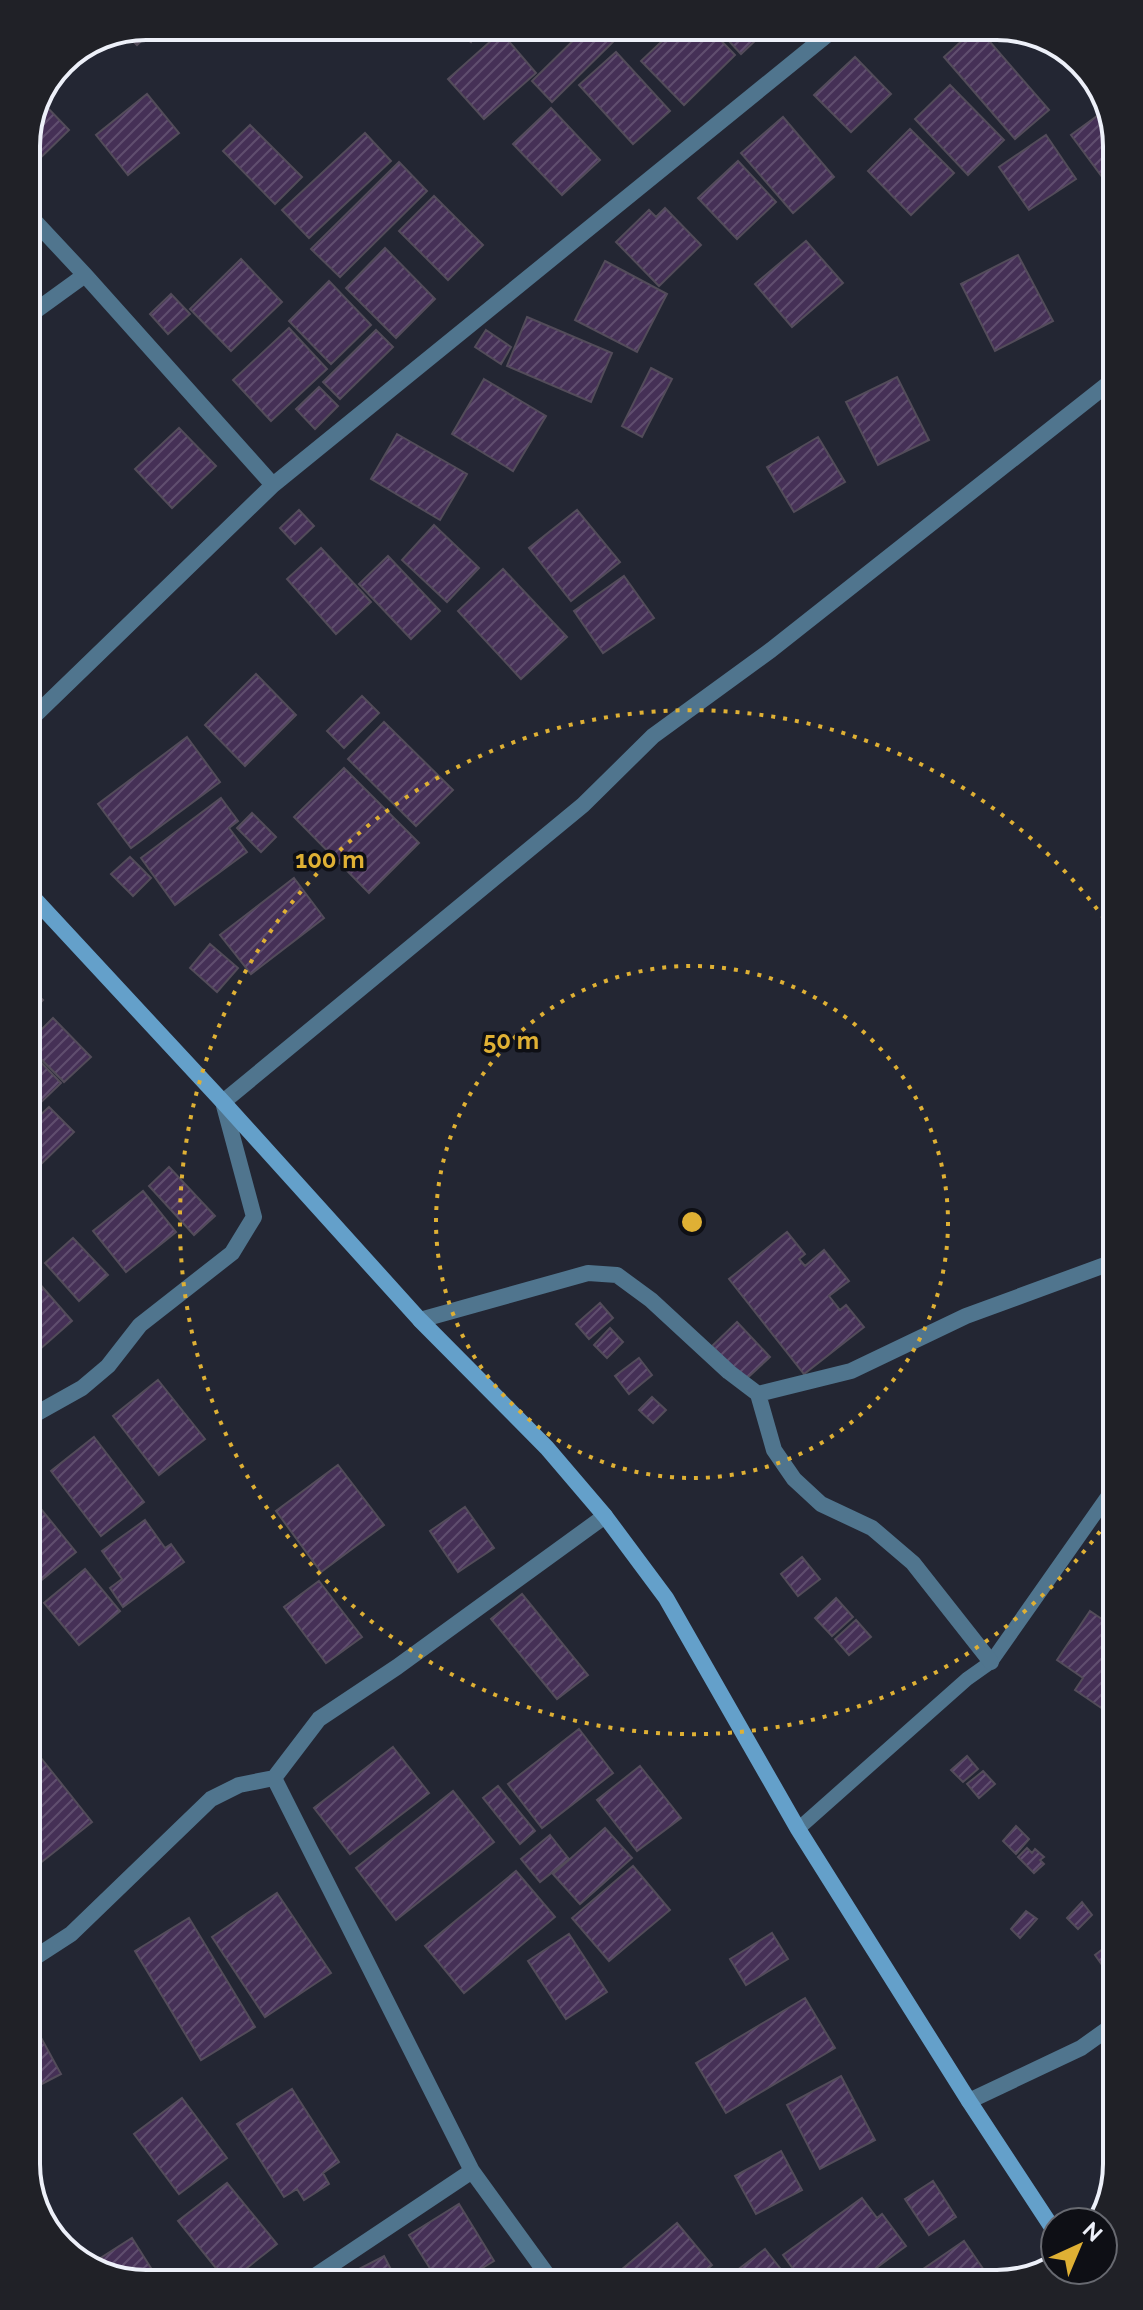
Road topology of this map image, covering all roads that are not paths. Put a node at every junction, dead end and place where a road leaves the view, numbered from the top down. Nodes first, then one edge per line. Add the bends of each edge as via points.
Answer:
1 (821, 40) edge
2 (40, 227) edge
3 (85, 275) junction
4 (40, 308) edge
5 (1103, 388) edge
6 (273, 485) junction
7 (40, 710) edge
8 (40, 917) edge
9 (223, 1102) junction
10 (1103, 1266) edge
11 (420, 1320) junction
12 (758, 1394) junction
13 (40, 1412) edge
14 (1103, 1503) edge
15 (605, 1516) junction
16 (991, 1662) junction
17 (274, 1778) junction
18 (798, 1829) junction
19 (40, 1954) edge
20 (1103, 2032) edge
21 (969, 2101) junction
22 (472, 2171) junction
23 (1039, 2208) edge
24 (324, 2270) edge
25 (544, 2270) edge

1 - 6 street
2 - 3 street
3 - 4 street
3 - 6 street
5 - 9 street via 771,650 653,736 583,805
6 - 7 street
8 - 9 main road
9 - 11 main road
9 - 13 street via 254,1217 247,1229 232,1253 140,1325 108,1366
10 - 12 street via 966,1316 851,1371
11 - 12 street via 588,1273 617,1275
11 - 15 main road via 547,1448
12 - 16 street via 774,1450 794,1479 821,1504 872,1528 913,1563
14 - 16 lane
15 - 17 street via 319,1719
15 - 18 main road via 666,1598
16 - 18 lane
17 - 19 street via 239,1785 211,1799 71,1934
17 - 22 street
18 - 21 main road
20 - 21 street
21 - 23 main road
22 - 24 street
22 - 25 street

